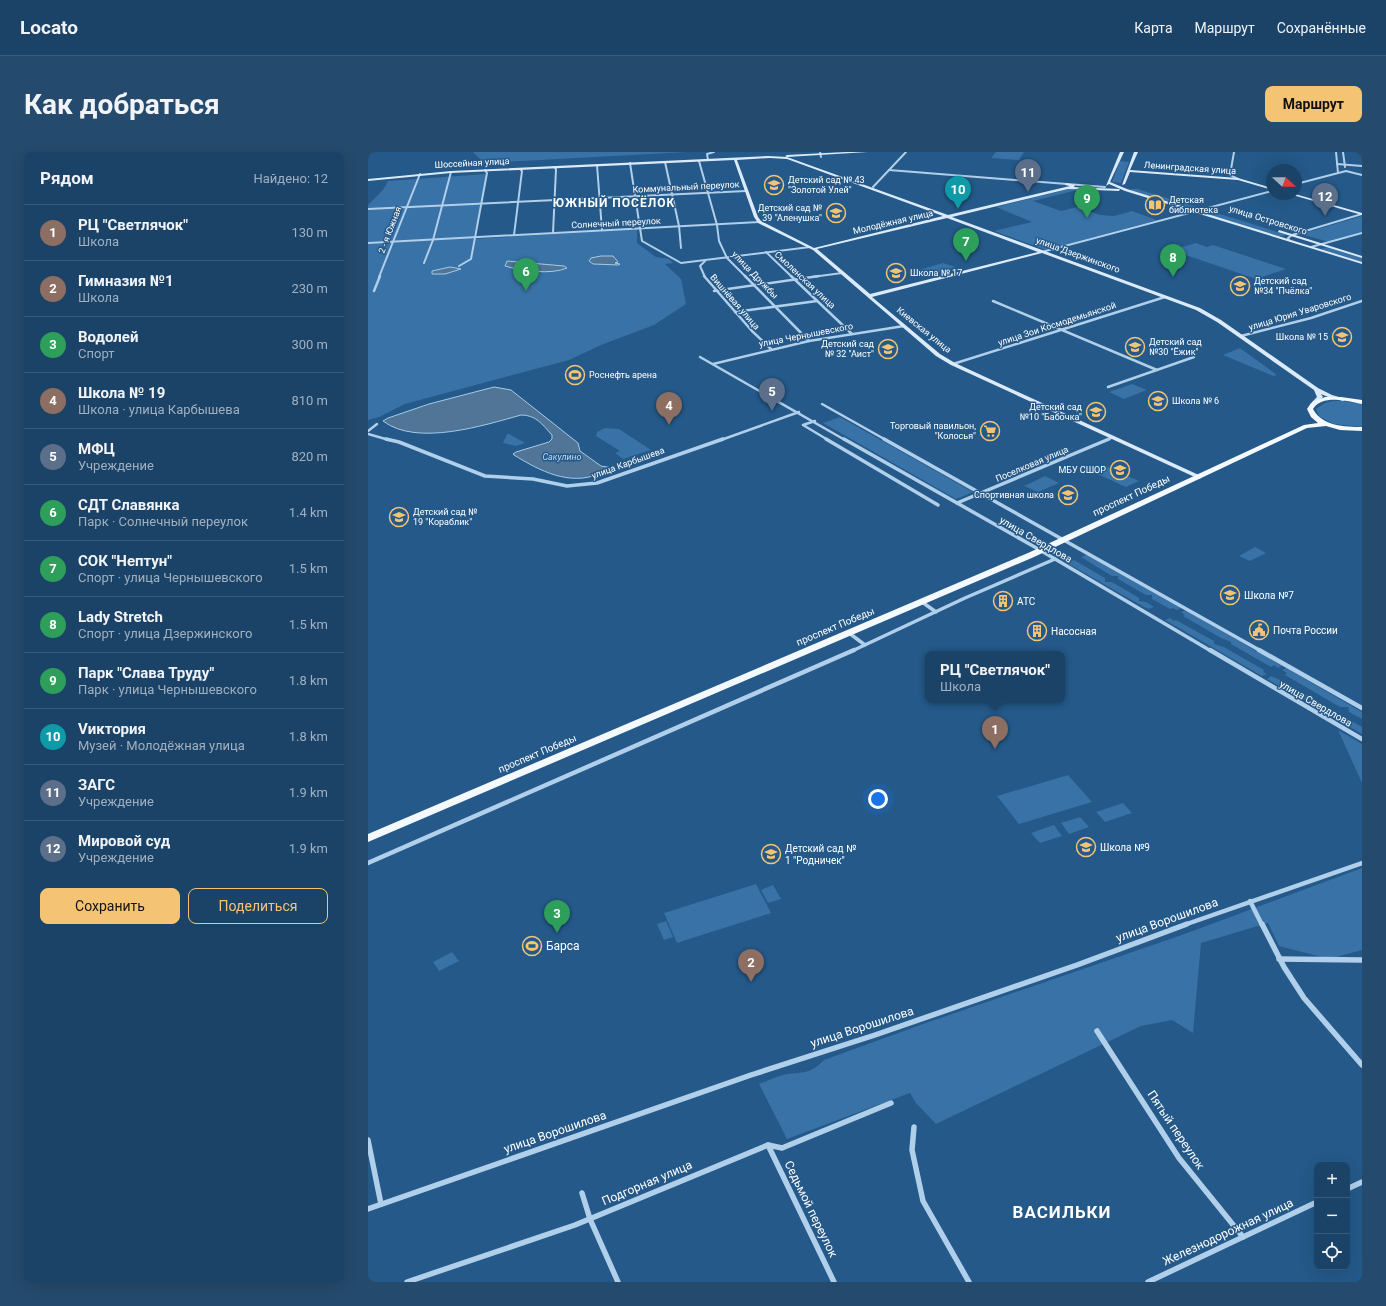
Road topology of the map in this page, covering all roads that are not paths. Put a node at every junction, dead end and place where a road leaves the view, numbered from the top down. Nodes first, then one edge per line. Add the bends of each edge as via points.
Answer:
1 (714, 152) edge
2 (866, 152) edge
3 (906, 152) edge
4 (1122, 152) edge
5 (1136, 152) edge
6 (1234, 152) edge
7 (1336, 152) edge
8 (1343, 152) edge
9 (798, 156) junction
10 (819, 156) edge
11 (768, 157) junction
12 (735, 159) junction
13 (708, 160) junction
14 (1119, 160) junction
15 (699, 161) junction
16 (796, 161) junction
17 (1133, 161) junction
18 (665, 162) junction
19 (630, 163) junction
20 (1337, 164) junction
21 (597, 165) junction
22 (1345, 165) junction
23 (1362, 166) edge
24 (554, 167) junction
25 (520, 169) junction
26 (818, 169) junction
27 (485, 170) junction
28 (889, 170) junction
29 (1129, 171) junction
30 (1346, 171) junction
31 (451, 172) junction
32 (1339, 172) junction
33 (420, 174) junction
34 (1362, 177) edge
35 (1238, 179) junction
36 (368, 180) edge
37 (1302, 182) edge
38 (1109, 183) junction
39 (1066, 184) junction
40 (1123, 184) junction
41 (1115, 186) junction
42 (1105, 187) junction
43 (873, 188) junction
44 (1068, 188) junction
45 (1136, 188) junction
46 (1266, 188) edge
47 (746, 190) junction
48 (1126, 190) junction
49 (708, 192) junction
50 (1266, 192) edge
51 (673, 194) junction
52 (635, 196) junction
53 (1302, 197) edge
54 (599, 198) junction
55 (555, 200) junction
56 (518, 202) junction
57 (482, 204) junction
58 (442, 206) junction
59 (407, 207) junction
60 (368, 209) edge
61 (1204, 209) junction
62 (1194, 211) junction
63 (1362, 214) edge
64 (949, 217) junction
65 (759, 222) junction
66 (717, 225) junction
67 (679, 226) junction
68 (640, 228) junction
69 (1267, 228) dead end
70 (602, 230) junction
71 (1274, 230) dead end
72 (553, 233) junction
73 (1362, 233) edge
74 (514, 235) junction
75 (1292, 236) junction
76 (473, 238) junction
77 (433, 240) junction
78 (1289, 240) junction
79 (394, 242) junction
80 (368, 243) edge
81 (1324, 245) junction
82 (1311, 247) junction
83 (681, 248) dead end
84 (812, 248) junction
85 (766, 252) junction
86 (1042, 252) junction
87 (1362, 257) edge
88 (727, 258) junction
89 (706, 261) junction
90 (424, 263) dead end
91 (1362, 263) edge
92 (459, 266) dead end
93 (842, 273) junction
94 (794, 280) junction
95 (755, 285) junction
96 (374, 291) dead end
97 (714, 291) junction
98 (869, 296) junction
99 (1165, 297) junction
100 (1362, 300) edge
101 (817, 301) junction
102 (993, 301) dead end
103 (776, 307) junction
104 (734, 312) junction
105 (904, 326) junction
106 (1061, 330) junction
107 (852, 334) junction
108 (1241, 336) junction
109 (809, 341) junction
110 (770, 349) junction
111 (700, 357) dead end
112 (1194, 357) dead end
113 (713, 364) junction
114 (953, 364) junction
115 (1157, 370) junction
116 (1108, 387) dead end
117 (1316, 389) junction
118 (1346, 399) junction
119 (1362, 402) edge
120 (1314, 403) junction
121 (822, 404) dead end
122 (799, 412) junction
123 (1311, 414) junction
124 (815, 421) junction
125 (377, 424) dead end
126 (1327, 424) junction
127 (1306, 426) junction
128 (1361, 430) edge
129 (368, 431) edge
130 (368, 434) edge
131 (1113, 437) junction
132 (1199, 476) junction
133 (981, 493) junction
134 (957, 503) junction
135 (938, 505) dead end
136 (1065, 539) junction
137 (1040, 551) junction
138 (1055, 559) junction
139 (922, 602) junction
140 (936, 612) junction
141 (849, 633) junction
142 (865, 644) junction
143 (1362, 708) edge
144 (1362, 739) edge
145 (368, 838) edge
146 (368, 863) edge
147 (1362, 863) edge
148 (1250, 901) junction
149 (1279, 959) junction
150 (1362, 960) edge
151 (1097, 1031) dead end
152 (1362, 1065) edge
153 (892, 1103) dead end
154 (914, 1127) dead end
155 (368, 1140) edge
156 (768, 1145) junction
157 (1362, 1182) edge
158 (1350, 1188) edge
159 (582, 1193) dead end
160 (1314, 1203) edge
161 (381, 1204) junction
162 (368, 1209) edge
163 (590, 1219) junction
164 (1243, 1237) junction
165 (407, 1282) edge
166 (618, 1282) edge
167 (834, 1282) edge
168 (969, 1282) edge
169 (1148, 1282) edge

1 - 13 street via 707,154
2 - 10 main road
3 - 28 street
4 - 14 main road
5 - 17 main road
6 - 35 street via 1230,175
7 - 20 street
8 - 22 street
9 - 10 main road
9 - 11 main road
9 - 16 main road via 794,158
11 - 12 main road, Шоссейная улица
11 - 16 main road via 784,157
12 - 13 main road, Шоссейная улица
12 - 47 main road
13 - 15 main road, Шоссейная улица
14 - 17 main road
14 - 38 main road
15 - 18 main road, Шоссейная улица
15 - 49 street, улица Дружбы
16 - 26 main road, улица Дзержинского
16 - 26 main road via 813,162 813,166
17 - 29 main road
18 - 19 main road, Шоссейная улица
18 - 51 street
19 - 21 main road, Шоссейная улица
19 - 52 street
20 - 22 street
20 - 32 street
21 - 24 main road, Шоссейная улица
21 - 54 street
22 - 23 street
22 - 30 street
24 - 25 main road, Шоссейная улица
24 - 55 street
25 - 27 main road, Шоссейная улица
25 - 56 street via 522,171
26 - 43 main road, улица Дзержинского
27 - 31 main road, Шоссейная улица
27 - 57 street via 487,173
28 - 39 street
28 - 43 street
29 - 35 main road, Ленинградская улица
29 - 40 main road
30 - 32 street
30 - 34 street
31 - 33 main road, Шоссейная улица
31 - 58 street
32 - 34 street
32 - 37 street
33 - 36 main road, Шоссейная улица
33 - 59 street, 2 - я Южная
35 - 46 main road, Ленинградская улица
38 - 40 main road, улица Островского
38 - 41 main road
38 - 42 main road
39 - 42 street
39 - 44 main road via 1074,186
40 - 41 main road
40 - 45 main road, улица Островского
41 - 42 main road
41 - 45 main road
41 - 48 main road
42 - 44 main road
43 - 64 main road, улица Дзержинского
44 - 48 main road
44 - 64 main road, Молодёжная улица
45 - 48 main road
45 - 61 main road, улица Островского
47 - 49 street, Коммунальный переулок
47 - 65 main road
48 - 62 main road, улица Островского
49 - 51 street, Коммунальный переулок
49 - 66 street, улица Дружбы
50 - 61 street
51 - 52 street, Коммунальный переулок
51 - 67 street
52 - 54 street, Коммунальный переулок
52 - 68 street
53 - 63 main road
54 - 55 street, Коммунальный переулок
54 - 70 street
55 - 56 street, Коммунальный переулок
55 - 72 street
56 - 57 street, Коммунальный переулок
56 - 74 street
57 - 58 street, Коммунальный переулок
57 - 76 street
58 - 59 street, Коммунальный переулок
58 - 77 street
59 - 60 street, Коммунальный переулок
59 - 79 street, 2 - я Южная
61 - 62 street
61 - 69 main road, улица Островского
62 - 78 main road, улица Островского
62 - 86 street
63 - 75 street
64 - 84 main road, Молодёжная улица
64 - 86 main road, улица Дзержинского
65 - 66 street, Солнечный переулок
65 - 84 main road, Киевская улица
66 - 67 street, Солнечный переулок
66 - 88 street, улица Дружбы via 719,241
67 - 68 street, Солнечный переулок
67 - 83 street
68 - 70 street, Солнечный переулок
68 - 89 street via 642,241 663,254 675,257 681,263
70 - 72 street, Солнечный переулок
71 - 75 main road, улица Островского
72 - 74 street, Солнечный переулок
73 - 81 street
74 - 76 street, Солнечный переулок
75 - 78 street
75 - 81 main road, улица Островского
76 - 77 street, Солнечный переулок
76 - 92 street via 471,259
77 - 79 street, Солнечный переулок
77 - 90 street
78 - 82 main road, улица Островского
79 - 80 street, Солнечный переулок
79 - 96 street, 2 - я Южная
81 - 82 street
81 - 87 main road, улица Островского
82 - 91 main road, улица Островского
84 - 85 street
84 - 93 main road, Киевская улица
85 - 88 street
85 - 94 street, Смоленская улица
86 - 98 main road
86 - 99 main road, улица Дзержинского
88 - 89 street
88 - 95 street, улица Дружбы
89 - 97 street, Вишнёвая улица via 700,266 702,274
93 - 94 street
93 - 98 main road, Киевская улица
94 - 95 street
94 - 101 street, Смоленская улица
95 - 97 street
95 - 103 street, улица Дружбы
97 - 104 street, Вишнёвая улица
98 - 105 main road, Киевская улица
99 - 106 street, улица Зои Космодемьянской
99 - 108 main road, улица Дзержинского via 1198,309
100 - 108 street, улица Юрия Уваровского via 1311,318
101 - 103 street
101 - 107 street, Смоленская улица
102 - 106 street
103 - 104 street
103 - 109 street, улица Дружбы
104 - 110 street, Вишнёвая улица
105 - 107 street, улица Чернышевского
105 - 114 main road, Киевская улица via 938,355
106 - 114 street, улица Зои Космодемьянской
106 - 115 street
107 - 109 street, улица Чернышевского
108 - 117 main road, улица Дзержинского
109 - 110 street, улица Чернышевского
110 - 113 street, улица Чернышевского
111 - 113 street, улица Свердлова
112 - 115 street
113 - 122 street, улица Свердлова
114 - 131 main road, Киевская улица
115 - 116 street
117 - 118 main road, улица Дзержинского via 1330,396
117 - 120 main road via 1320,397
118 - 119 main road
118 - 120 main road
120 - 123 main road via 1310,408
121 - 133 street, улица Свердлова
122 - 124 street, улица Свердлова
122 - 130 street, улица Карбышева via 597,482 576,486 533,479 485,476 399,442
123 - 126 main road
123 - 127 main road
124 - 134 street, улица Свердлова
124 - 135 street via 803,425
125 - 129 street
126 - 127 main road, проспект Победы
126 - 128 main road
127 - 132 main road, проспект Победы
131 - 132 main road, Киевская улица
131 - 133 street, Поселковая улица
132 - 136 main road, проспект Победы
133 - 134 street, Поселковая улица
133 - 136 street, улица Свердлова
134 - 137 street, улица Свердлова
136 - 137 main road, проспект Победы
136 - 143 street, улица Свердлова
137 - 138 street, улица Свердлова
137 - 139 main road, проспект Победы
138 - 140 street
138 - 144 street, улица Свердлова
139 - 140 street
139 - 141 main road, проспект Победы
140 - 142 street
141 - 142 street
141 - 145 main road, проспект Победы
142 - 146 street
147 - 148 street, улица Ворошилова
148 - 149 street
148 - 161 street, улица Ворошилова via 1077,964
149 - 150 street
149 - 152 street via 1298,989
151 - 164 street, Пятый переулок via 1179,1158
153 - 156 street, Подгорная улица via 782,1148
154 - 168 street via 912,1150 923,1201
155 - 161 street
156 - 163 street, Подгорная улица
156 - 167 street, Седьмой переулок
157 - 158 street
159 - 163 street
160 - 164 street, Железнодорожная улица
161 - 162 street, улица Ворошилова
163 - 165 street, Подгорная улица
163 - 166 street
164 - 169 street, Железнодорожная улица

